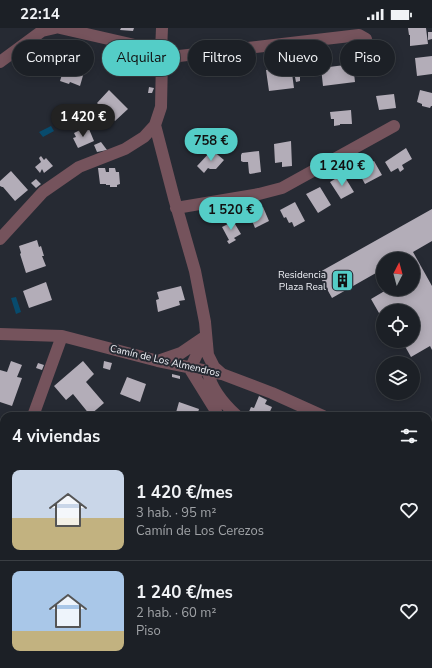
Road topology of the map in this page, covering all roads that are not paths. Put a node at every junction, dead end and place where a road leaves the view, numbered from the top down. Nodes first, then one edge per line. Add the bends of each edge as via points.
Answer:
1 (55, 28) edge
2 (60, 28) edge
3 (162, 28) edge
4 (366, 39) dead end
5 (107, 40) edge
6 (162, 40) edge
7 (180, 52) edge
8 (0, 62) edge
9 (162, 76) edge
10 (155, 125) junction
11 (394, 126) dead end
12 (176, 208) junction
13 (0, 239) edge
14 (2, 332) edge
15 (62, 336) junction
16 (206, 336) junction
17 (158, 361) junction
18 (190, 369) junction
19 (208, 372) junction
20 (222, 374) junction
21 (34, 412) edge
22 (216, 412) edge
23 (234, 412) edge
24 (314, 412) edge

1 - 8 street via 42,30
2 - 5 street
3 - 6 street
4 - 7 street via 359,35
9 - 10 street via 161,107
10 - 12 street
10 - 13 street via 144,137 125,150 79,167 43,192
11 - 12 street via 282,188
12 - 16 street via 194,271
14 - 15 street, Camín de Los Almendros
15 - 17 street, Camín de Los Almendros
15 - 21 street
16 - 17 street via 181,353
16 - 18 street
16 - 20 street via 208,356 214,367
17 - 18 street, Camín de Los Almendros
18 - 19 street, Camín de Los Almendros
18 - 22 street
19 - 20 street, Camín de Los Almendros
19 - 23 street via 213,388
20 - 24 street, Camín de Los Almendros

